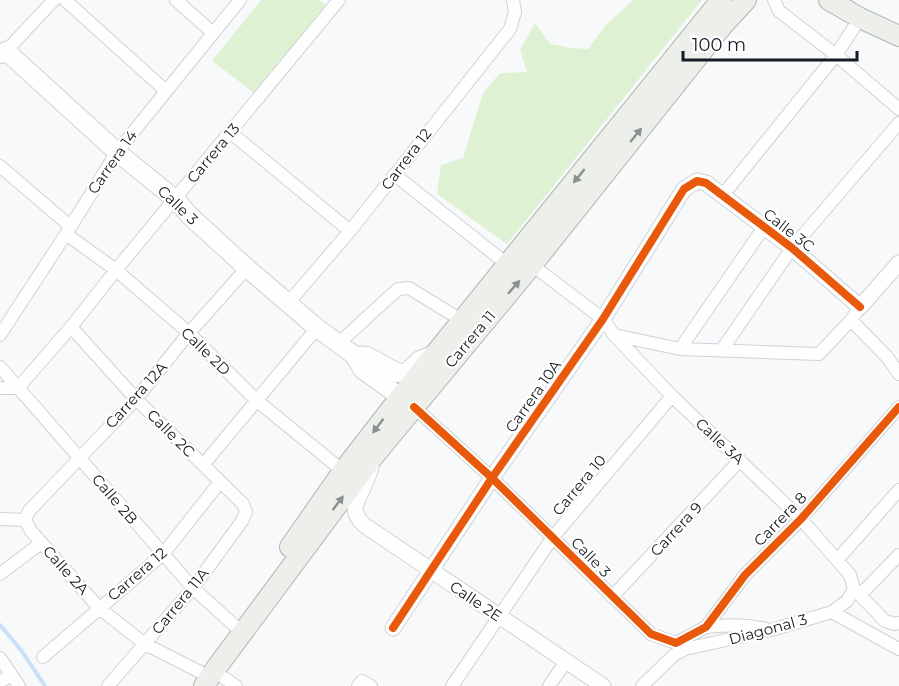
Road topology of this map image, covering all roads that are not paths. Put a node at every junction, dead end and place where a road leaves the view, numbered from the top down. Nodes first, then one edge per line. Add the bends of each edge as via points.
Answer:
1 (54, 0) edge
2 (65, 0) edge
3 (176, 0) edge
4 (240, 0) edge
5 (339, 0) edge
6 (721, 0) edge
7 (746, 0) edge
8 (774, 0) edge
9 (829, 0) edge
10 (514, 6) edge
11 (856, 9) edge
12 (899, 22) edge
13 (213, 33) junction
14 (899, 36) edge
15 (3, 52) edge
16 (836, 55) junction
17 (166, 91) junction
18 (899, 110) edge
19 (899, 123) edge
20 (230, 132) junction
21 (117, 152) junction
22 (0, 166) edge
23 (395, 175) junction
24 (697, 181) joint
25 (722, 196) junction
26 (175, 199) junction
27 (764, 227) junction
28 (68, 230) junction
29 (350, 231) junction
30 (792, 248) junction
31 (899, 263) edge
32 (508, 265) junction
33 (532, 265) junction
34 (247, 268) junction
35 (116, 270) junction
36 (289, 302) junction
37 (855, 313) junction
38 (603, 319) junction
39 (469, 326) junction
40 (71, 327) junction
41 (317, 328) junction
42 (189, 333) junction
43 (0, 335) edge
44 (614, 335) junction
45 (339, 343) junction
46 (680, 349) junction
47 (721, 351) junction
48 (434, 354) junction
49 (354, 355) junction
50 (0, 367) edge
51 (899, 374) edge
52 (0, 387) edge
53 (18, 388) junction
54 (672, 396) junction
55 (136, 399) junction
56 (256, 400) junction
57 (408, 401) junction
58 (899, 407) edge
59 (368, 452) junction
60 (78, 457) junction
61 (740, 460) junction
62 (203, 465) junction
63 (343, 471) junction
64 (492, 478) junction
65 (220, 482) junction
66 (897, 497) edge
67 (246, 512) joint
68 (0, 519) edge
69 (801, 519) junction
70 (25, 520) junction
71 (553, 537) junction
72 (41, 543) junction
73 (163, 554) junction
74 (899, 555) edge
75 (838, 559) junction
76 (431, 570) junction
77 (0, 574) edge
78 (193, 588) junction
79 (857, 592) junction
80 (612, 597) junction
81 (99, 608) junction
82 (832, 612) junction
83 (500, 617) junction
84 (897, 624) edge
85 (235, 626) junction
86 (706, 627) junction
87 (393, 628) dead end
88 (771, 630) junction
89 (145, 644) junction
90 (675, 649) junction
91 (899, 649) edge
92 (43, 657) dead end
93 (0, 658) edge
94 (566, 661) junction
95 (11, 675) junction
96 (203, 679) edge
97 (0, 682) edge
98 (19, 686) edge
99 (108, 686) edge
100 (236, 686) edge
101 (452, 686) edge
102 (549, 686) edge
103 (603, 686) edge
104 (642, 686) edge

1 - 15 street
2 - 17 street
3 - 13 street
4 - 13 street, Carrera 14
5 - 20 street, Carrera 13
6 -> 32 main road, Carrera 11
33 -> 7 main road, Carrera 11
8 - 16 street via 779,11
9 - 11 main road
10 - 23 street, Carrera 12 via 510,29
11 - 12 main road
11 - 14 main road
11 - 16 street
13 - 17 street, Carrera 14
15 - 21 main road, Calle 3
16 - 18 street
16 - 25 street
17 - 21 street, Carrera 14
19 - 30 street
20 - 26 street, Carrera 13
20 - 29 street
21 - 26 main road, Calle 3
21 - 28 street, Carrera 14
22 - 28 street, Calle 2D
23 - 29 street, Carrera 12
23 - 32 street
24 - 25 street, Calle 3C
24 - 38 street, Carrera 10A via 684,189
25 - 27 street, Calle 3C
26 - 34 main road, Calle 3
26 - 35 street, Carrera 13
27 - 30 street, Calle 3C
27 - 46 street
28 - 35 street, Calle 2D
28 - 43 street, Carrera 14
29 - 36 street, Carrera 12
30 - 37 street, Calle 3C
30 - 47 street
31 - 37 street
32 - 39 main road, Carrera 11
33 - 38 street, Calle 3A
39 -> 33 main road, Carrera 11
34 - 36 main road, Calle 3
34 - 42 street, Carrera 12A
35 - 40 street, Carrera 13
35 - 42 street, Calle 2D
36 - 41 main road, Calle 3
37 - 47 street via 819,354
37 - 51 street, Calle 3C
38 - 44 street, Calle 3A
38 - 64 street, Carrera 10A
39 - 45 street via 403,288
39 - 48 main road, Carrera 11
39 - 57 main road, Carrera 11
40 - 53 street, Carrera 13
40 - 55 street, Calle 2C
41 - 45 main road, Calle 3
41 - 56 street
42 - 55 street, Carrera 12A
42 - 56 street, Calle 2D
44 - 46 street
44 - 54 street, Calle 3A
45 - 49 main road, Calle 3
46 - 47 street
48 - 49 main road, Calle 3 via 406,373 398,374 367,356
48 - 57 main road, Carrera 11
49 - 57 main road, Calle 3 via 363,370
50 - 53 street, Calle 2B
52 - 53 street
53 - 60 street, Calle 2B
54 - 61 street, Calle 3A
54 - 71 street, Carrera 10
55 - 60 street, Carrera 12A
55 - 62 street, Calle 2C
56 - 62 street
56 - 63 street, Calle 2D
57 - 59 main road, Carrera 11
57 - 64 street, Calle 3
58 - 69 street, Carrera 8
59 - 63 main road, Carrera 11
59 - 76 street, Calle 2E via 370,474 355,508 357,516 364,525
96 -> 59 main road, Carrera 11
60 - 70 street, Carrera 12A
60 - 73 street, Calle 2B
61 - 69 street, Calle 3A
61 - 80 street, Carrera 9
62 - 65 street, Calle 2C
63 - 85 main road, Carrera 11
64 - 71 street, Calle 3
64 - 76 street, Carrera 10A
65 - 67 street, Calle 2C
65 - 73 street, Carrera 12
66 - 75 street
67 - 78 street, Carrera 11A
68 - 70 street
69 - 75 street, Calle 3A
69 - 86 street, Carrera 8 via 745,575
70 - 72 street, Calle 2A
71 - 80 street, Calle 3
71 - 83 street, Carrera 10
72 - 77 street
72 - 81 street, Calle 2A
73 - 78 street, Calle 2B
73 - 81 street, Carrera 12
74 - 79 street, Diagonal 3
75 - 79 street, Calle 3A
76 - 83 street, Calle 2E
76 - 87 street, Carrera 10A
78 - 85 street, Calle 2B
78 - 89 street, Carrera 11A
79 - 82 street, Diagonal 3
79 - 84 street, Calle 3A via 885,621
80 - 90 street, Calle 3 via 651,634
81 - 89 street, Calle 2A
81 - 92 street, Carrera 12
82 - 88 street, Diagonal 3
82 - 91 street
83 - 94 street, Calle 2E
83 - 101 street, Carrera 10
85 - 96 main road, Carrera 11
86 - 88 street via 731,625
86 - 90 street, Carrera 8
88 - 90 street, Diagonal 3
89 - 96 street, Calle 2A
89 - 99 street, Carrera 11A
90 - 104 street, Carrera 8
93 - 95 street
94 - 102 street
94 - 103 street, Calle 2E
95 - 97 street
95 - 98 street
96 - 100 street

